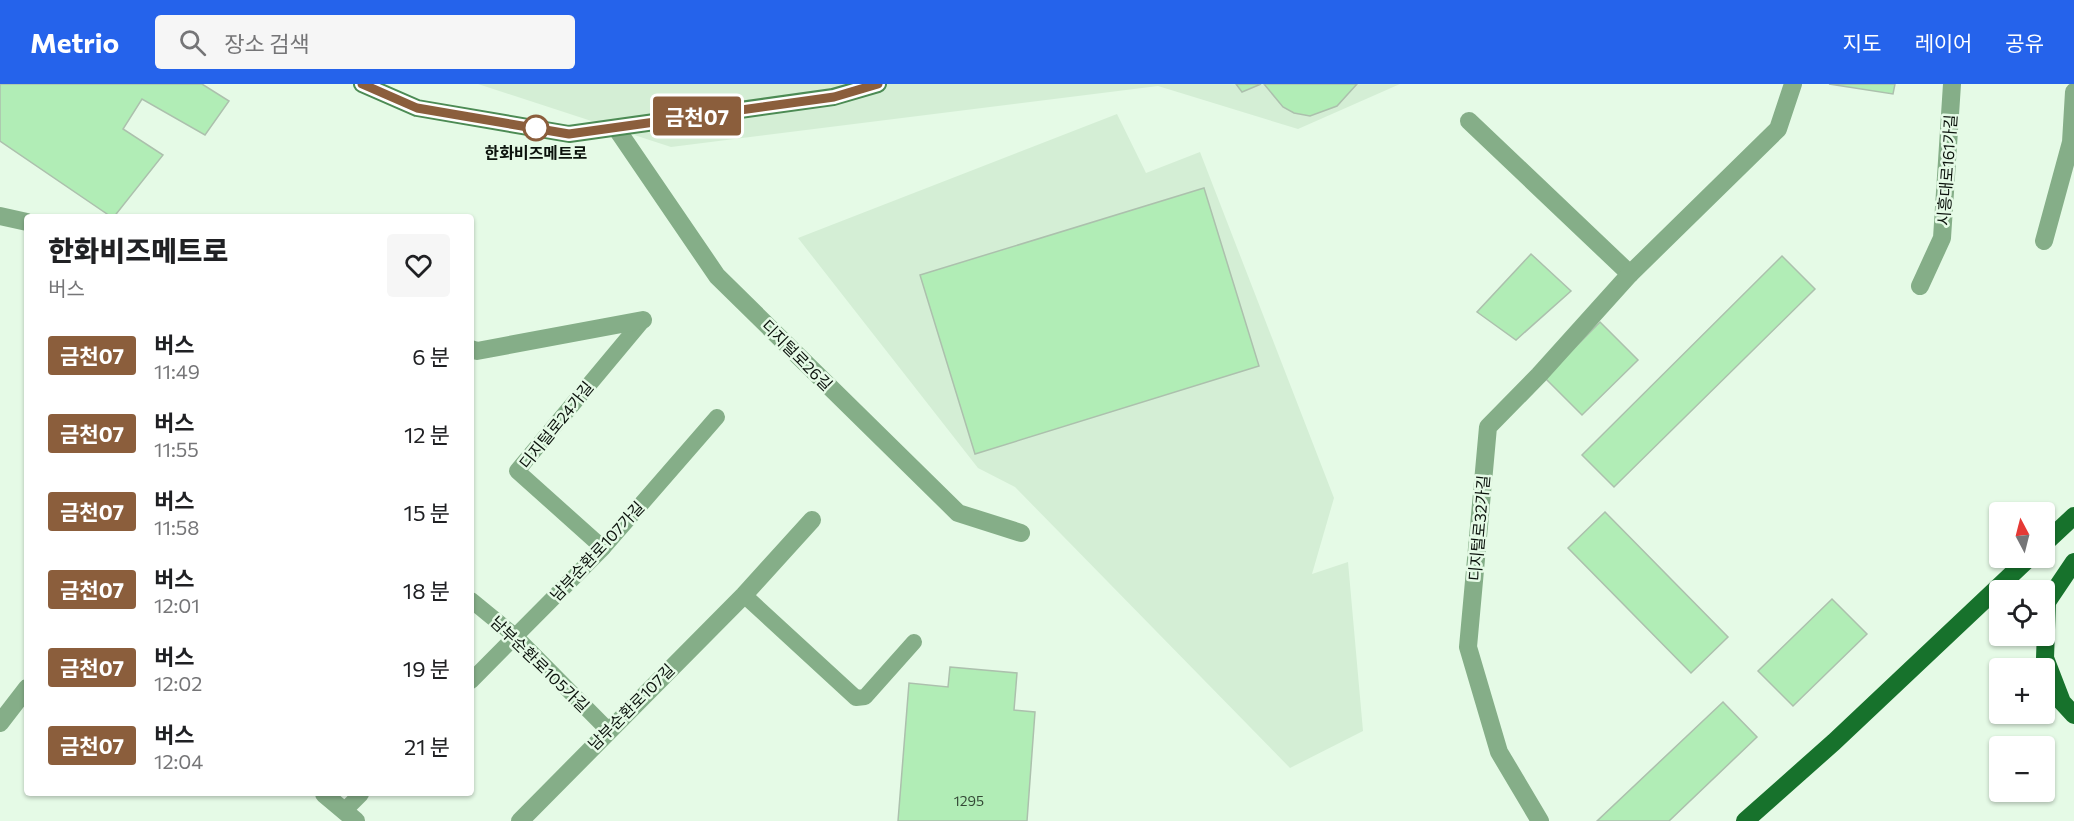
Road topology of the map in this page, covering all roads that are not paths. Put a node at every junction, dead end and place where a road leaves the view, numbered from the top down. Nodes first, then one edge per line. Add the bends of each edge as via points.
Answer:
1 (362, 84) edge
2 (878, 84) edge
3 (1793, 84) edge
4 (1952, 84) edge
5 (2074, 92) edge
6 (1469, 121) dead end
7 (616, 128) junction
8 (1, 221) edge
9 (24, 222) edge
10 (2044, 241) dead end
11 (1629, 274) junction
12 (1920, 286) dead end
13 (643, 320) joint
14 (474, 350) edge
15 (717, 417) dead end
16 (2074, 516) edge
17 (812, 520) dead end
18 (1021, 533) dead end
19 (2055, 534) edge
20 (603, 548) junction
21 (2074, 562) edge
22 (2018, 568) edge
23 (744, 595) junction
24 (474, 602) edge
25 (515, 636) junction
26 (914, 642) dead end
27 (474, 678) edge
28 (24, 692) edge
29 (2074, 715) edge
30 (0, 723) edge
31 (608, 730) junction
32 (326, 796) edge
33 (360, 796) edge
34 (350, 816) edge
35 (520, 821) edge
36 (1540, 821) edge
37 (1745, 821) edge

1 - 7 street via 417,108 569,134
2 - 7 street via 834,97
3 - 11 street, 디지털로32가길 via 1778,129
4 - 12 street, 시흥대로161가길 via 1942,238
5 - 10 street via 2071,142
6 - 11 street
7 - 18 street, 디지털로26길 via 717,276 958,513
8 - 9 street
11 - 36 street, 디지털로32가길 via 1488,427 1468,646 1499,753
13 - 14 street
13 - 20 lane, 디지털로24가길 via 517,471
15 - 20 lane, 남부순환로107가길
16 - 19 main road
17 - 23 street, 남부순환로107길
20 - 25 lane, 남부순환로107가길
21 - 29 main road via 2047,602 2045,658 2062,702
22 - 37 main road
23 - 26 lane via 856,698 865,697
23 - 31 street, 남부순환로107길
24 - 25 lane, 남부순환로105가길
25 - 27 lane, 남부순환로107가길
25 - 31 lane, 남부순환로105가길
28 - 30 street
31 - 35 street, 남부순환로107길
32 - 34 street
33 - 34 lane

